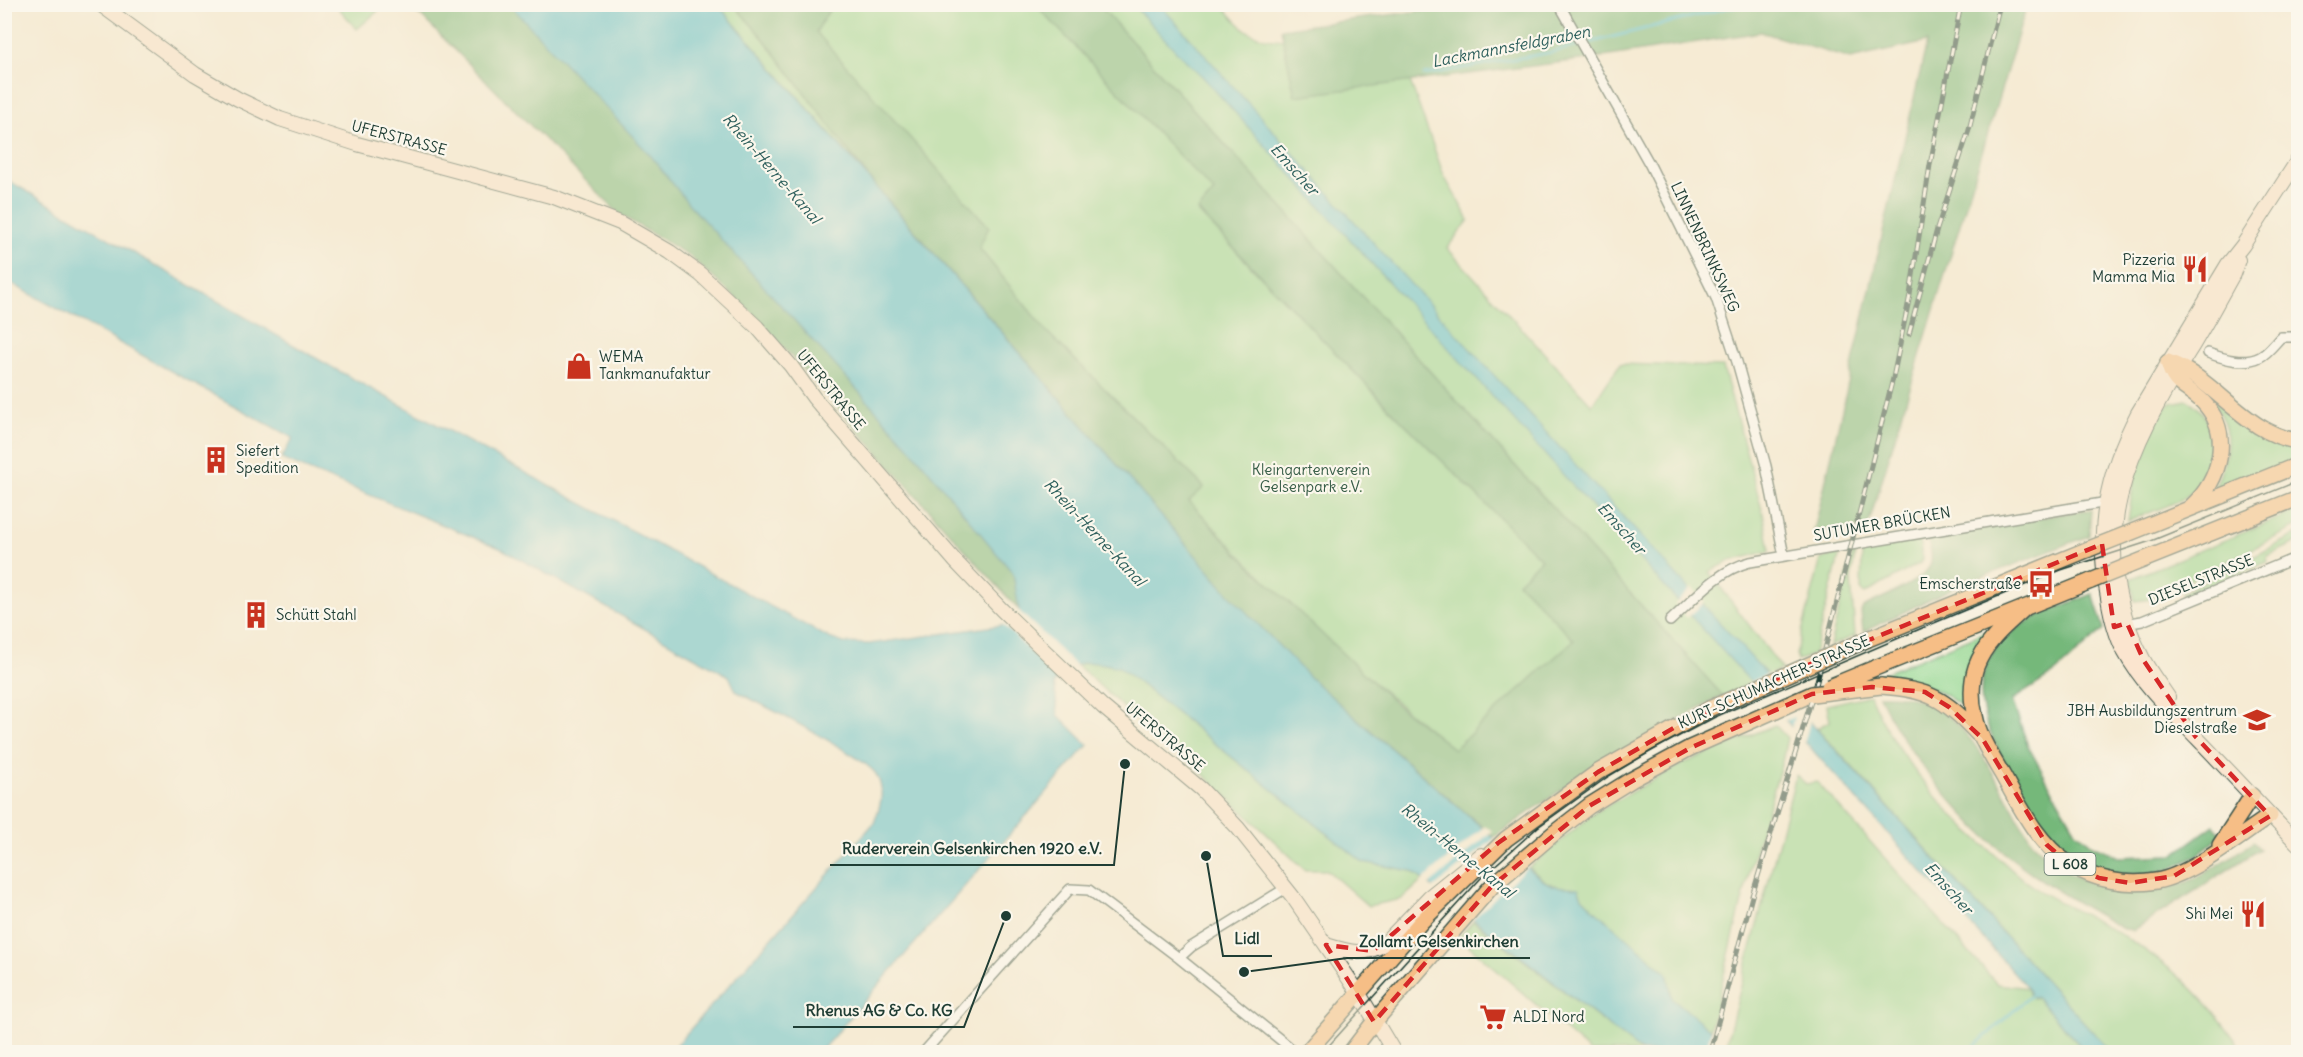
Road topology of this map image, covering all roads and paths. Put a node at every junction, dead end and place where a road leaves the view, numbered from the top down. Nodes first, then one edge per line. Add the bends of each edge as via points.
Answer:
1 (100, 4) edge
2 (1559, 4) edge
3 (2298, 160) edge
4 (2298, 337) edge
5 (2208, 353) dead end
6 (2173, 368) junction
7 (2298, 441) edge
8 (2298, 465) edge
9 (2298, 498) edge
10 (2113, 503) junction
11 (2188, 510) junction
12 (1784, 556) junction
13 (2298, 557) edge
14 (2025, 608) junction
15 (1670, 621) dead end
16 (2121, 625) junction
17 (1812, 694) junction
18 (1982, 738) junction
19 (2252, 796) junction
20 (2270, 816) junction
21 (2298, 844) edge
22 (2215, 852) junction
23 (1286, 888) junction
24 (1433, 902) junction
25 (1326, 945) junction
26 (1179, 958) junction
27 (1358, 992) junction
28 (1374, 1022) junction
29 (1288, 1046) dead end
30 (924, 1053) edge
31 (1307, 1053) edge
32 (1351, 1053) edge
33 (1394, 1053) edge

1 - 23 main road, UFERSTRASSE via 195,74 280,118 357,144 554,197 620,223 670,252 717,288 757,327 814,398 1002,610 1072,678 1217,804
2 - 12 street, LINNENBRINKSWEG via 1650,165 1716,298 1766,466
3 - 6 main road via 2228,264
4 - 5 street via 2281,337 2261,357 2248,360
6 - 7 main road via 2261,427
6 - 10 main road via 2127,433 2111,479
6 - 11 main road via 2211,412 2220,436 2215,474
8 - 11 main road, KURT-SCHUMACHER-STRASSE
9 - 14 main road, KURT-SCHUMACHER-STRASSE / L 608, bridge
10 - 12 street, SUTUMER BRÜCKEN
10 - 16 main road via 2101,534 2102,556
11 - 24 main road, KURT-SCHUMACHER-STRASSE, bridge via 1868,639 1709,709 1598,772 1506,839
12 - 15 street, SUTUMER BRÜCKEN via 1741,564 1708,586
13 - 16 street, DIESELSTRASSE via 2142,621
14 - 17 main road, KURT-SCHUMACHER-STRASSE / L 608, bridge
14 - 18 main road, L 608 via 1992,639 1976,666 1972,689
16 - 19 main road via 2123,648 2135,669 2164,705
17 - 18 main road, L 608, bridge via 1881,686 1925,692
17 - 28 main road, KURT-SCHUMACHER-STRASSE / L 608 via 1670,758 1589,806 1491,887
18 - 22 main road, L 608 via 2035,830 2057,855 2084,872 2130,883 2159,881 2189,869
19 - 20 main road
19 - 22 main road, L 608
20 - 21 main road
20 - 22 main road, L 608
23 - 25 main road, UFERSTRASSE
23 - 26 street
24 - 25 main road via 1373,951 1344,951
24 - 27 main road, KURT-SCHUMACHER-STRASSE
25 - 27 main road, UFERSTRASSE
26 - 29 street
26 - 30 street via 1089,890 1070,889
27 - 28 main road, UFERSTRASSE
27 - 31 main road, KURT-SCHUMACHER-STRASSE
28 - 32 main road, KURT-SCHUMACHER-STRASSE / L 608
28 - 33 main road, UFERSTRASSE

